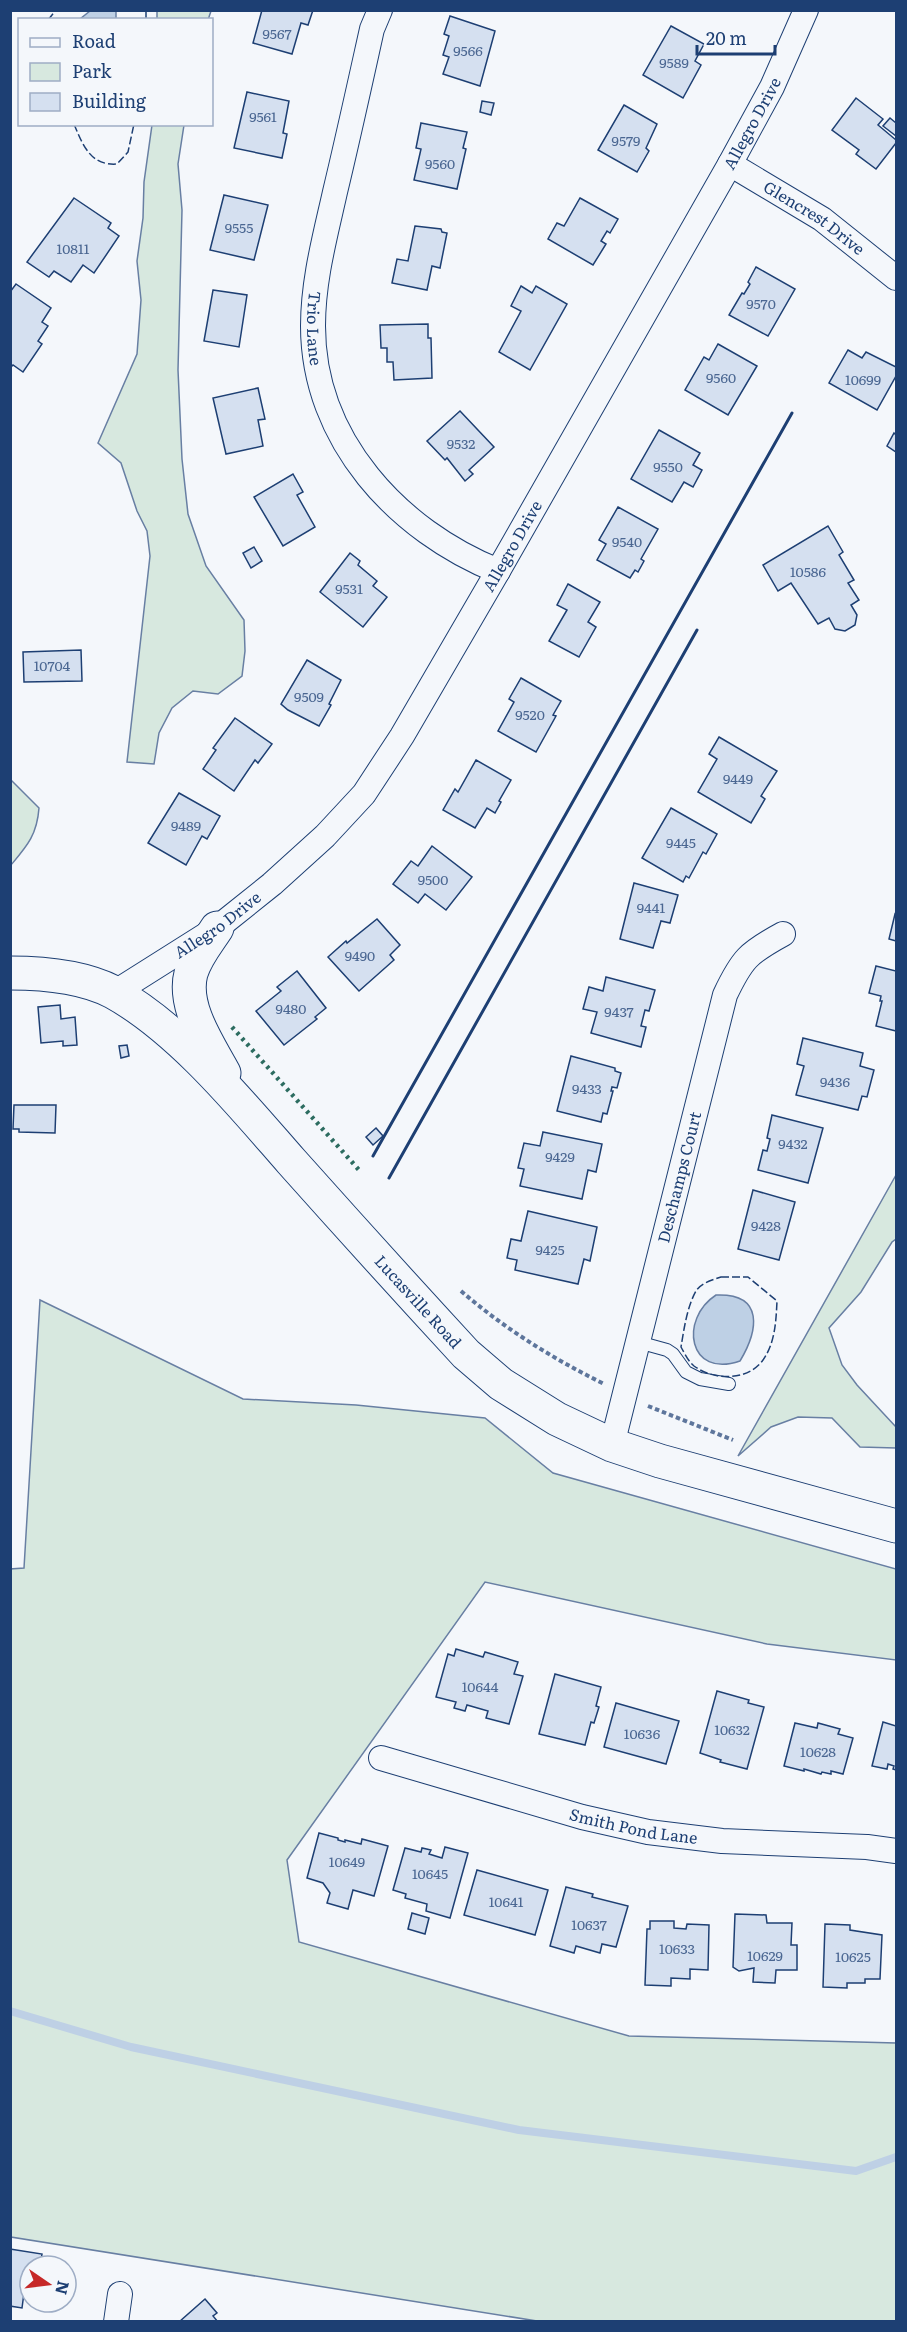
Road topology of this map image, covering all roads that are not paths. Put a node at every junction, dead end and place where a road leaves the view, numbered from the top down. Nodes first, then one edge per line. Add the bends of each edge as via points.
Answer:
1 (380, 10) edge
2 (806, 10) edge
3 (730, 164) junction
4 (897, 278) edge
5 (498, 571) junction
6 (217, 928) junction
7 (783, 934) dead end
8 (10, 973) edge
9 (114, 993) junction
10 (239, 1101) junction
11 (638, 1342) junction
12 (729, 1384) dead end
13 (612, 1445) junction
14 (897, 1526) edge
15 (381, 1758) dead end
16 (897, 1851) edge
17 (120, 2294) dead end
18 (116, 2322) edge

1 - 5 street, Trio Lane via 372,29 316,278 313,328 319,378 329,410 349,449 374,485 405,517 441,543
2 - 3 street, Allegro Drive via 772,87
3 - 4 street, Glencrest Drive via 822,219
3 - 5 street, Allegro Drive
5 - 6 street, Allegro Drive via 364,794 325,836
6 - 9 street, Allegro Drive
6 - 10 street via 191,974 190,992 203,1033
7 - 11 street, Deschamps Court via 746,958 725,995
8 - 9 street, Lucasville Road via 65,977
9 - 10 street, Lucasville Road via 185,1047
10 - 13 street, Lucasville Road via 466,1354 501,1384 557,1419
11 - 12 lane via 667,1350 686,1372 700,1379
11 - 13 street, Deschamps Court
13 - 14 street, Lucasville Road
15 - 16 street, Smith Pond Lane via 582,1817 648,1832 722,1841
17 - 18 street

